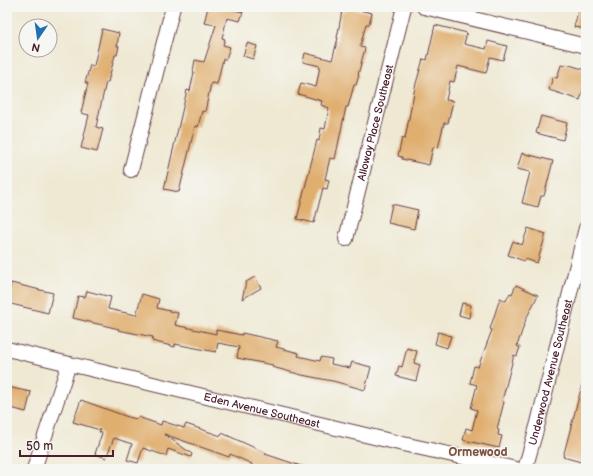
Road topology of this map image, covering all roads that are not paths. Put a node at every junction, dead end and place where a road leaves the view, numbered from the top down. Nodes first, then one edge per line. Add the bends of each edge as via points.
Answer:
1 (173, 7) edge
2 (404, 7) edge
3 (424, 7) edge
4 (586, 46) edge
5 (131, 170) dead end
6 (586, 228) edge
7 (346, 239) dead end
8 (7, 349) edge
9 (69, 364) junction
10 (34, 469) edge
11 (516, 469) edge
12 (525, 469) edge

1 - 5 street
2 - 7 street, Alloway Place Southeast
3 - 4 street
6 - 12 street, Underwood Avenue Southeast
8 - 9 street, Eden Avenue Southeast
9 - 10 street
9 - 11 street, Eden Avenue Southeast

